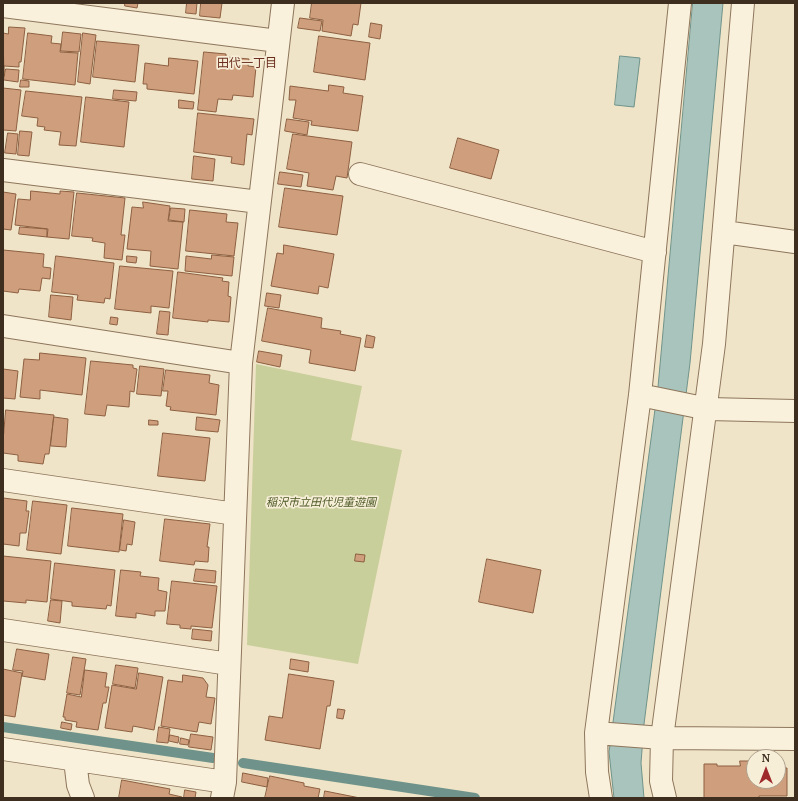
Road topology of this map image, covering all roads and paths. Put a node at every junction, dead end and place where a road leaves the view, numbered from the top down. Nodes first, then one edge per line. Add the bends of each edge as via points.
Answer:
1 (283, 3) edge
2 (680, 3) edge
3 (743, 3) edge
4 (3, 6) edge
5 (278, 41) junction
6 (3, 170) edge
7 (360, 174) dead end
8 (259, 202) junction
9 (724, 232) junction
10 (795, 242) edge
11 (655, 252) junction
12 (3, 326) edge
13 (241, 363) junction
14 (645, 396) junction
15 (700, 407) junction
16 (795, 411) edge
17 (3, 480) edge
18 (235, 514) junction
19 (3, 630) edge
20 (229, 664) junction
21 (599, 733) junction
22 (655, 737) junction
23 (795, 739) edge
24 (3, 749) edge
25 (75, 760) junction
26 (223, 790) edge
27 (83, 798) edge
28 (601, 798) edge
29 (665, 798) edge

1 - 5 street
2 - 11 street
3 - 9 street
4 - 5 street
5 - 8 street
6 - 8 street
7 - 11 street
8 - 13 street
9 - 10 street
9 - 15 street via 714,344
11 - 14 street
12 - 13 street
13 - 18 street
14 - 15 street
14 - 21 street
15 - 16 street
15 - 22 street
17 - 18 street
18 - 20 street
19 - 20 street
20 - 26 street
21 - 22 street
21 - 28 street via 597,772
22 - 23 street
22 - 29 street
24 - 25 street
25 - 26 street
25 - 27 street via 78,785

